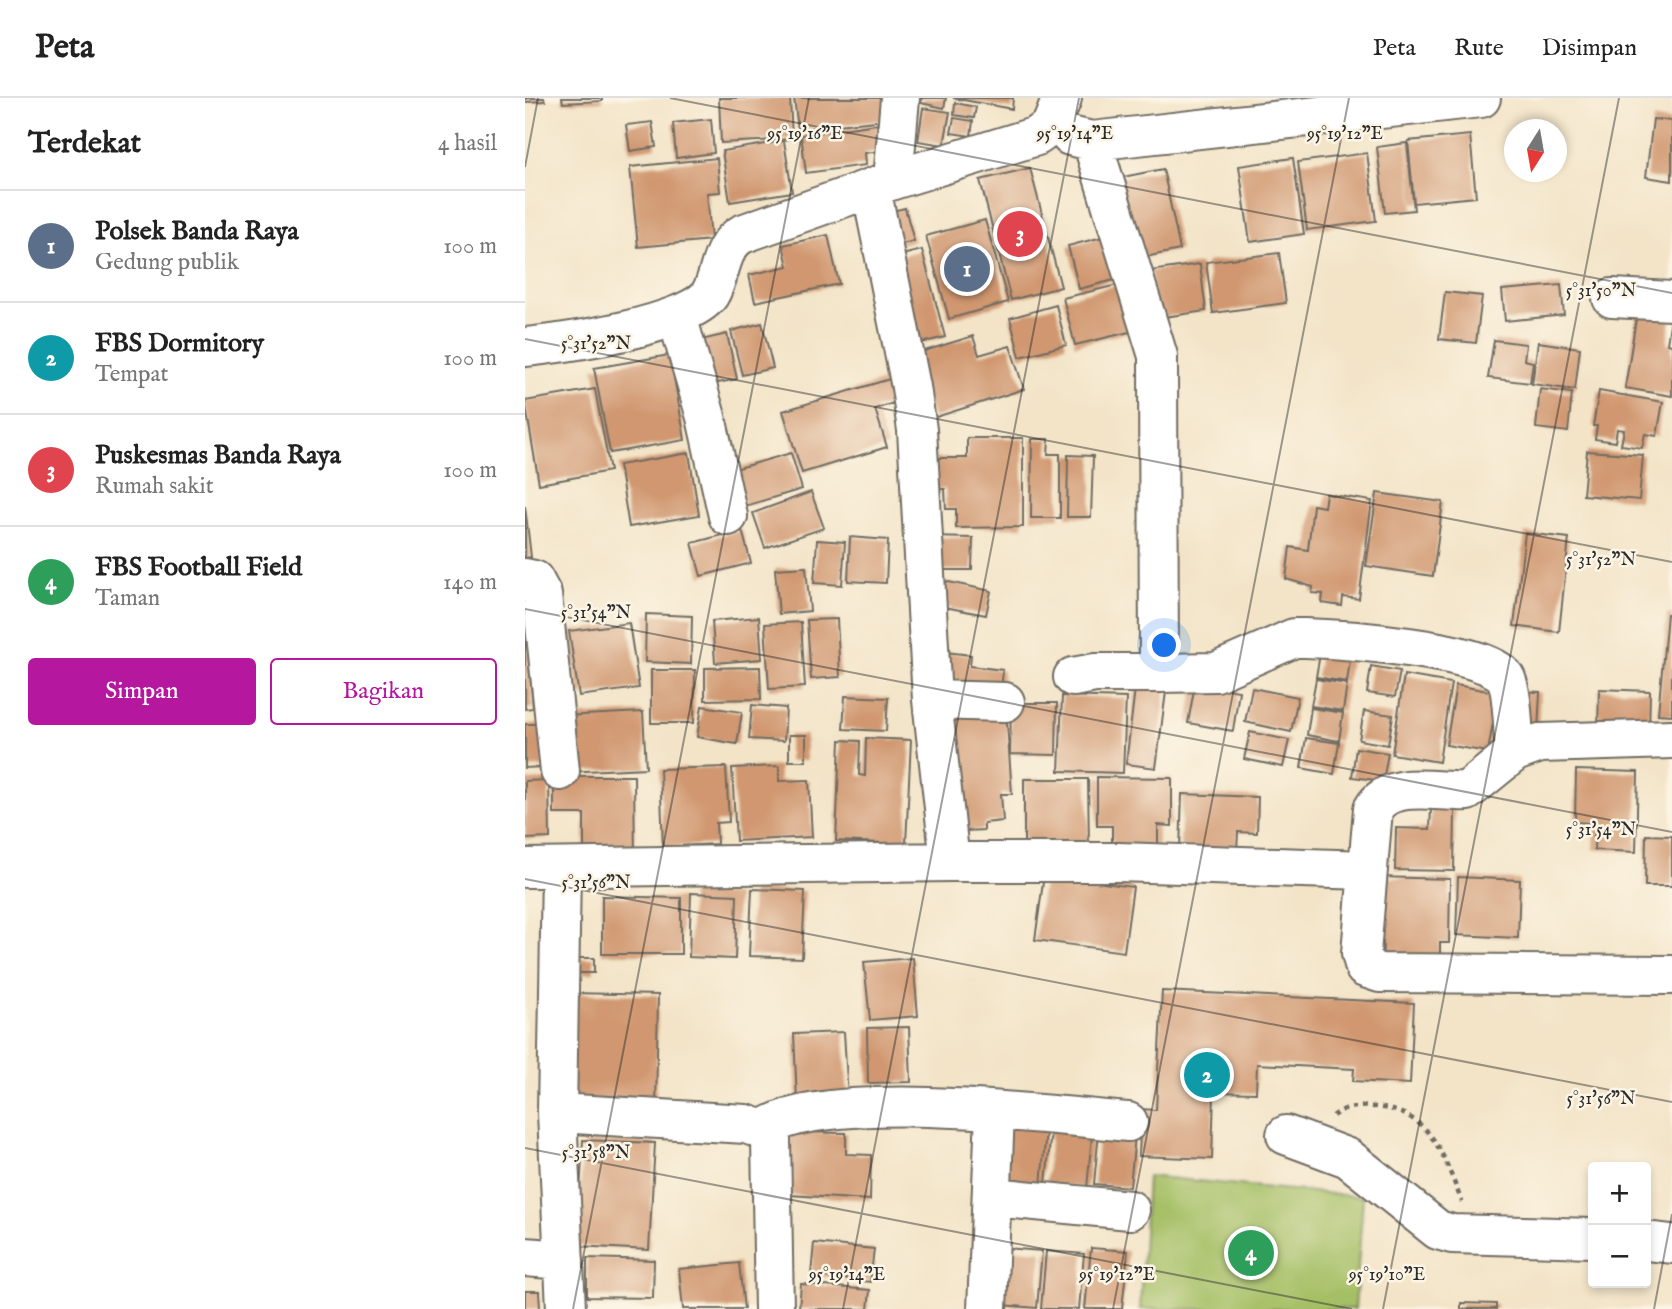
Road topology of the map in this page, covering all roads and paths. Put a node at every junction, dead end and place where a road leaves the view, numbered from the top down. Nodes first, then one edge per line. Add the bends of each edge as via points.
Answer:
1 (900, 98) edge
2 (1481, 98) edge
3 (1057, 112) edge
4 (1093, 141) junction
5 (882, 184) junction
6 (1612, 298) dead end
7 (1672, 301) edge
8 (677, 316) junction
9 (525, 347) edge
10 (728, 516) dead end
11 (525, 578) edge
12 (1159, 673) junction
13 (1073, 677) dead end
14 (932, 700) junction
15 (1005, 702) dead end
16 (1672, 739) edge
17 (1515, 752) junction
18 (560, 771) dead end
19 (950, 862) junction
20 (543, 869) edge
21 (1367, 870) junction
22 (1672, 975) edge
23 (995, 1112) junction
24 (557, 1113) junction
25 (1329, 1120) dead end
26 (1128, 1122) dead end
27 (763, 1130) junction
28 (1286, 1135) dead end
29 (992, 1197) junction
30 (1130, 1210) dead end
31 (1489, 1234) junction
32 (1588, 1238) edge
33 (1651, 1242) edge
34 (1672, 1244) edge
35 (525, 1257) edge
36 (564, 1260) junction
37 (566, 1309) edge
38 (774, 1309) edge
39 (987, 1309) edge

1 - 5 street
2 - 4 street
3 - 4 street via 1070,136
3 - 5 street via 1037,136
4 - 12 street via 1158,356
5 - 8 street via 736,237 727,248 710,295
5 - 14 street via 915,419
6 - 7 street
8 - 9 street
8 - 10 street
11 - 18 street via 534,580 543,595
12 - 13 street
12 - 17 street via 1216,672 1294,638 1403,646 1456,656 1498,670 1507,679
14 - 15 street
14 - 19 street
16 - 17 street via 1561,740
17 - 21 street via 1467,791 1410,790 1379,799 1373,809
19 - 20 street
19 - 21 street
20 - 24 street
21 - 22 street via 1360,953 1368,970
23 - 26 street
23 - 27 street via 945,1107 832,1109 777,1119
23 - 29 street
24 - 27 street via 746,1124
24 - 36 street
25 - 31 path via 1336,1113 1362,1106 1388,1108 1426,1127 1465,1210
27 - 38 street via 771,1139
28 - 31 street via 1348,1158 1438,1230
29 - 30 street
29 - 39 street
31 - 32 street
33 - 34 street
35 - 36 street
36 - 37 street

